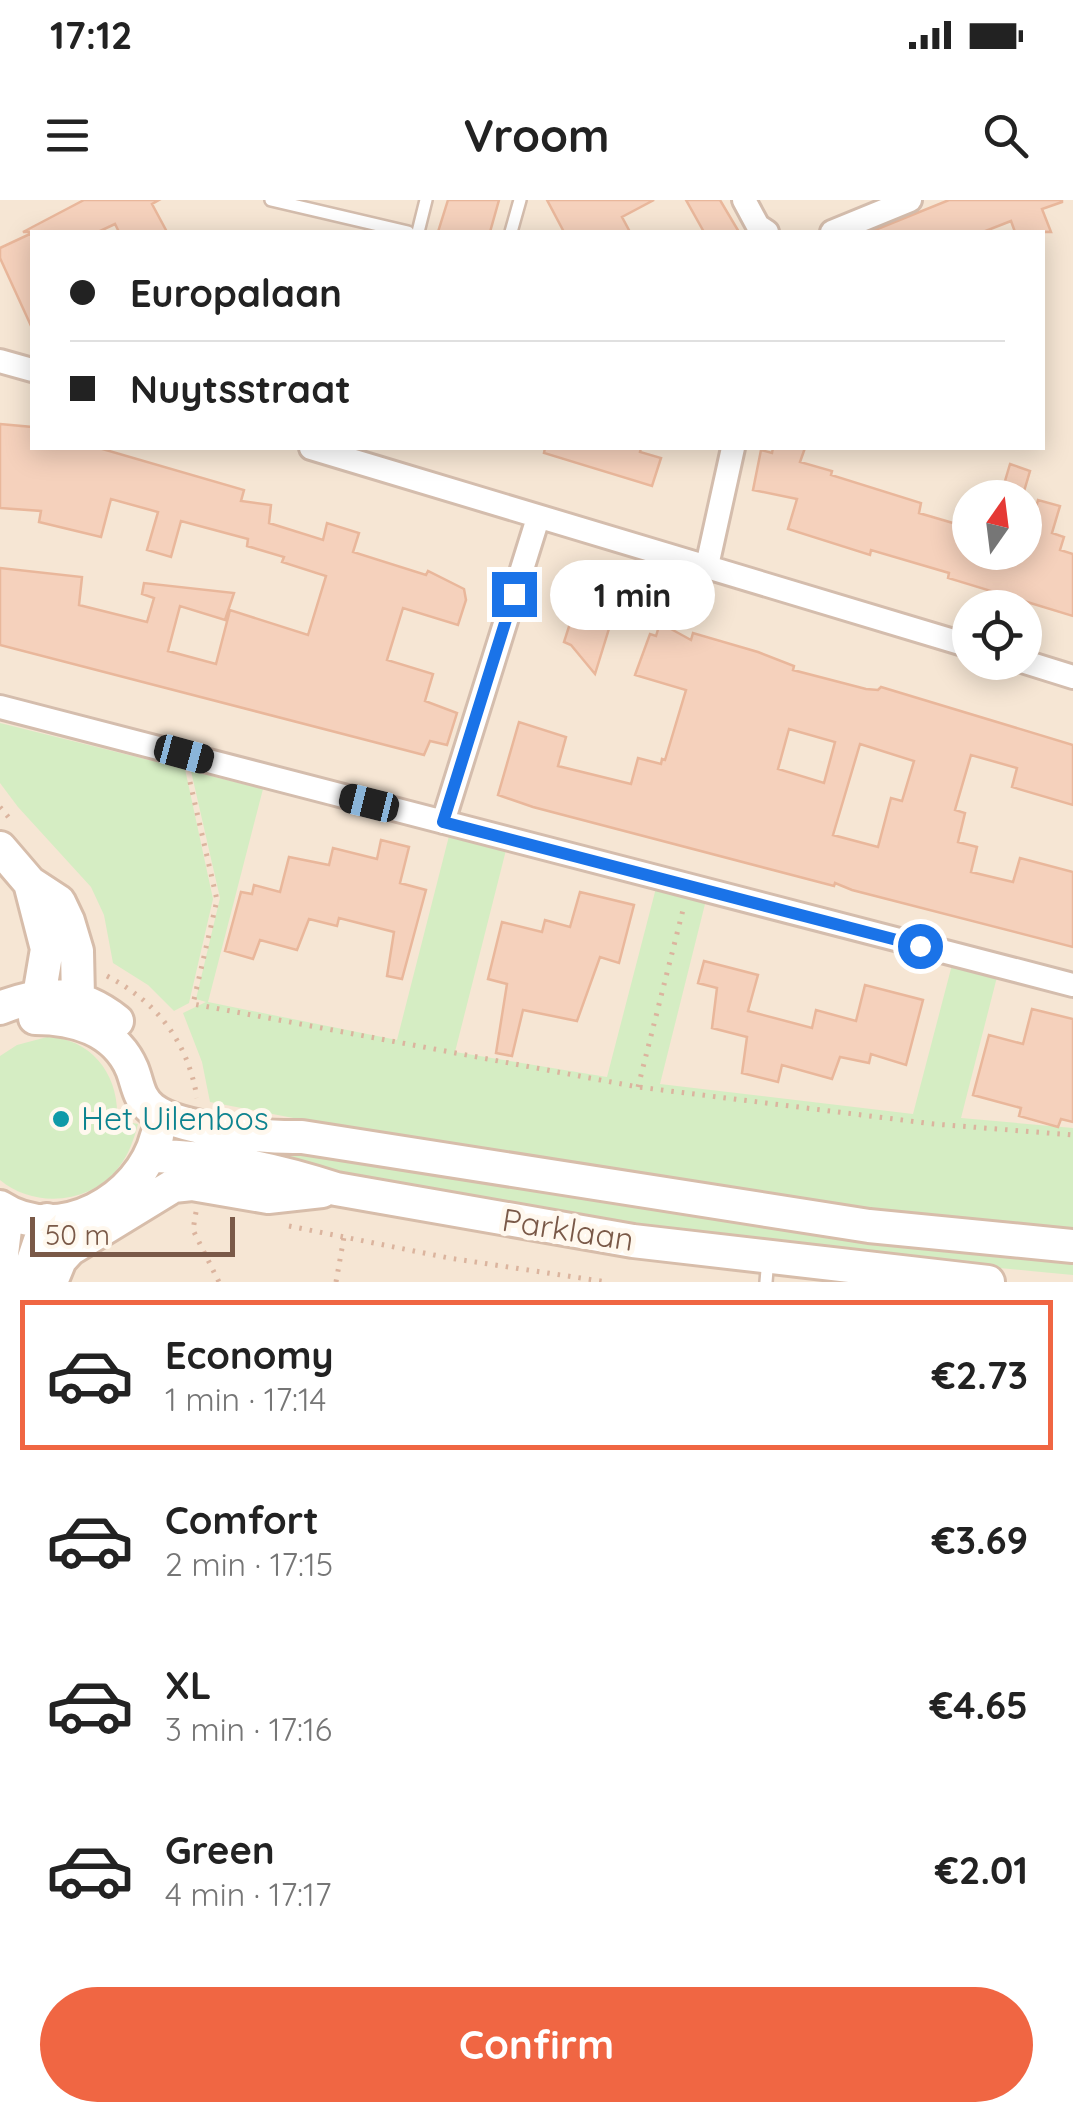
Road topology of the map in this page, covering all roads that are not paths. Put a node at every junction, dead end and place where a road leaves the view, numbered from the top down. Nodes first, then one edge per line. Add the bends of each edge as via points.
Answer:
1 (271, 200) edge
2 (426, 200) edge
3 (520, 200) edge
4 (744, 200) edge
5 (910, 200) edge
6 (399, 230) edge
7 (418, 230) edge
8 (512, 230) edge
9 (765, 230) edge
10 (837, 230) edge
11 (0, 361) edge
12 (30, 369) edge
13 (317, 450) edge
14 (732, 450) edge
15 (538, 518) junction
16 (707, 566) junction
17 (952, 641) edge
18 (1042, 667) edge
19 (1073, 677) edge
20 (0, 706) edge
21 (443, 822) junction
22 (0, 848) edge
23 (30, 882) junction
24 (1073, 986) edge
25 (78, 998) junction
26 (38, 1007) junction
27 (0, 1008) edge
28 (0, 1030) edge
29 (160, 1104) junction
30 (151, 1156) junction
31 (336, 1189) junction
32 (4, 1209) edge
33 (47, 1220) junction
34 (1073, 1246) edge
35 (767, 1270) edge
36 (0, 1271) edge
37 (26, 1282) edge
38 (51, 1282) edge
39 (988, 1282) edge

1 - 6 lane
2 - 7 lane
3 - 8 lane
4 - 9 street
5 - 10 street
11 - 12 street
13 - 15 street
14 - 16 street
15 - 16 street
15 - 21 street
16 - 17 street
18 - 19 street
20 - 21 street
21 - 24 street
22 - 23 street
23 - 25 street via 59,902 68,921 77,951
23 - 26 street via 48,948
25 - 26 street
25 - 29 street via 102,1009 140,1044
26 - 27 street
26 - 28 street
26 - 29 street via 95,1029 124,1055 140,1097
29 - 30 street
29 - 34 street, Parklaan via 270,1122 302,1137 869,1226
30 - 31 street, Parklaan via 191,1157
30 - 33 street via 105,1205
31 - 35 street, Parklaan
31 - 38 street via 268,1197 173,1186 70,1249
32 - 33 street
32 - 36 street
33 - 37 street
35 - 39 street, Parklaan

